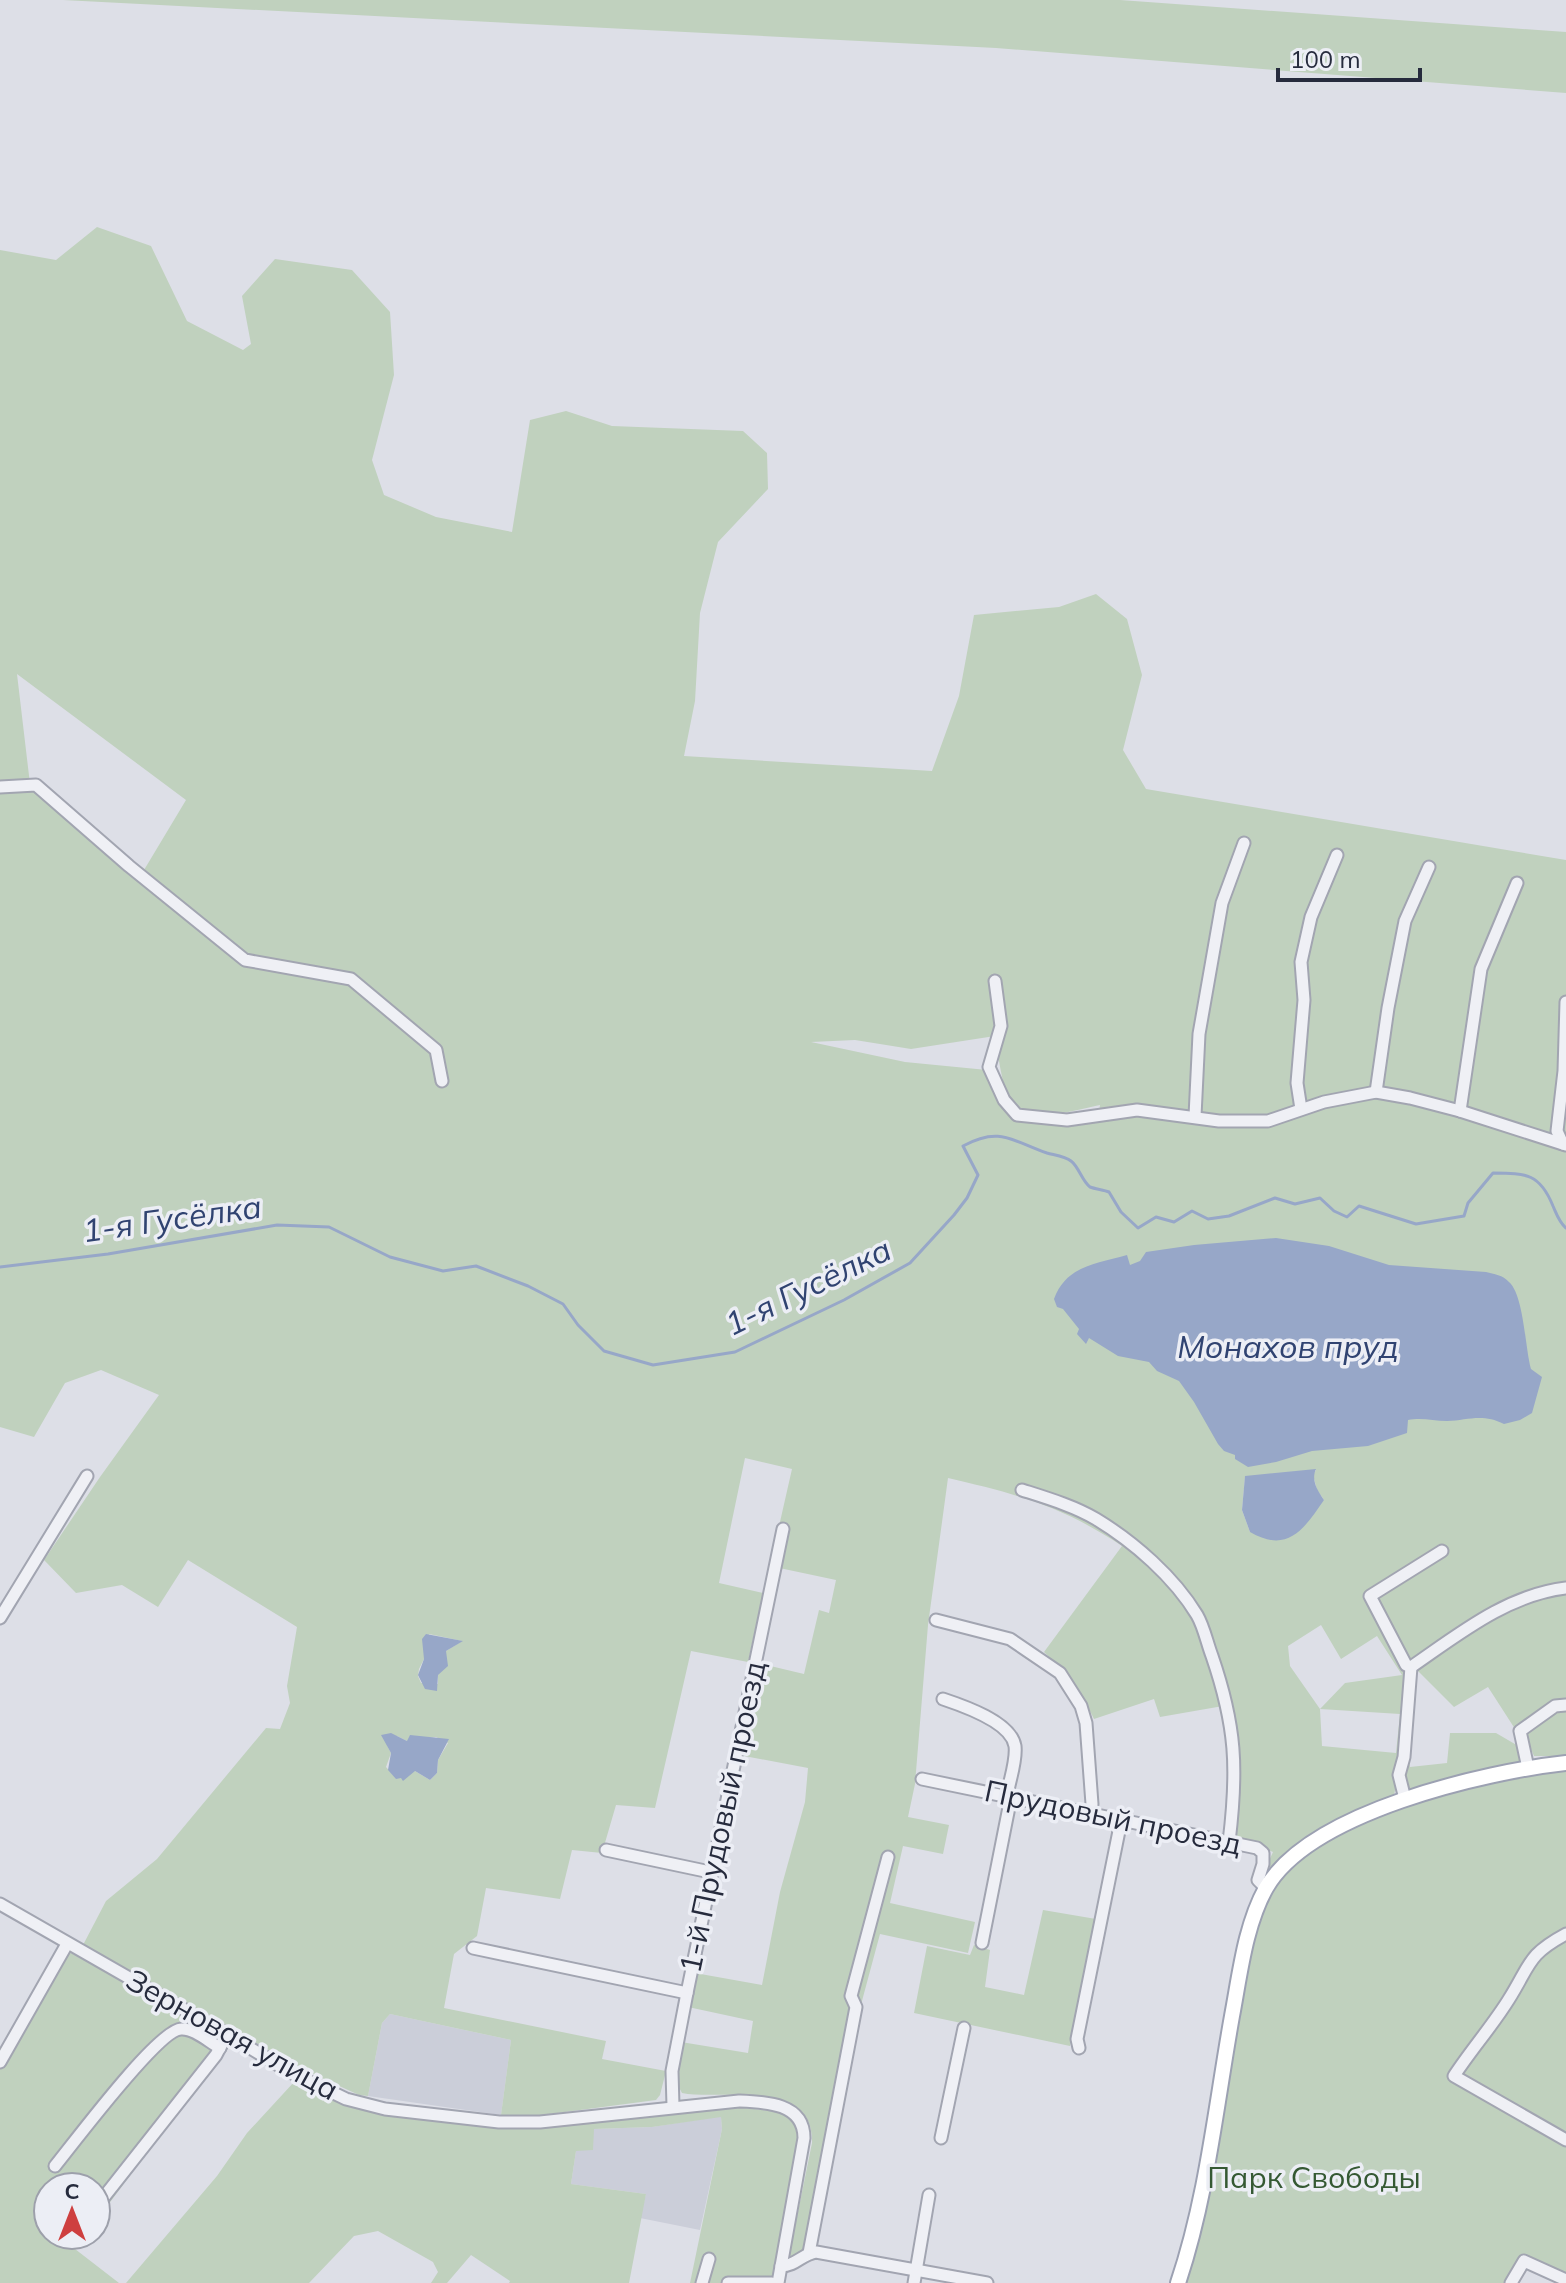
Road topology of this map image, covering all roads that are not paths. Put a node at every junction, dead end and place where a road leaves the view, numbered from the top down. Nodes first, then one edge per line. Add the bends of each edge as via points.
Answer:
1 (0, 787) edge
2 (1244, 843) dead end
3 (1337, 855) dead end
4 (1429, 867) dead end
5 (1517, 883) dead end
6 (995, 981) dead end
7 (1566, 1002) edge
8 (442, 1081) dead end
9 (1376, 1092) junction
10 (1301, 1109) junction
11 (1460, 1111) junction
12 (1195, 1116) junction
13 (1564, 1144) edge
14 (87, 1476) dead end
15 (1022, 1490) dead end
16 (783, 1529) dead end
17 (1442, 1551) dead end
18 (1566, 1588) edge
19 (0, 1618) edge
20 (936, 1620) dead end
21 (1411, 1667) junction
22 (943, 1699) dead end
23 (1566, 1705) edge
24 (1566, 1763) edge
25 (1528, 1768) junction
26 (922, 1779) dead end
27 (1009, 1796) junction
28 (1405, 1799) junction
29 (1090, 1814) junction
30 (1121, 1821) junction
31 (1229, 1842) junction
32 (606, 1850) dead end
33 (888, 1857) dead end
34 (710, 1872) junction
35 (1266, 1888) junction
36 (0, 1904) edge
37 (1566, 1934) edge
38 (982, 1943) dead end
39 (67, 1944) junction
40 (473, 1948) dead end
41 (687, 1993) junction
42 (964, 2028) dead end
43 (227, 2034) junction
44 (220, 2048) junction
45 (1079, 2048) dead end
46 (0, 2062) edge
47 (673, 2106) junction
48 (941, 2138) dead end
49 (1566, 2140) edge
50 (55, 2166) dead end
51 (112, 2186) edge
52 (929, 2195) dead end
53 (809, 2253) junction
54 (709, 2259) dead end
55 (781, 2266) junction
56 (916, 2269) junction
57 (1566, 2280) edge
58 (702, 2283) edge
59 (728, 2283) edge
60 (775, 2283) edge
61 (914, 2283) edge
62 (987, 2283) edge
63 (1178, 2283) edge
64 (1511, 2283) edge

1 - 8 street via 36,785 245,960 351,979 436,1050
2 - 12 street via 1222,903 1199,1034
3 - 10 street via 1311,917 1301,962
4 - 9 street via 1405,921
5 - 11 street via 1481,969
6 - 12 street via 1001,1026 989,1067 1017,1115 1067,1120 1137,1110
7 - 13 street via 1557,1131
9 - 10 street
9 - 11 street
10 - 12 street via 1268,1121
11 - 13 street
14 - 19 street
15 - 31 street via 1093,1517 1128,1540 1176,1586 1199,1617 1225,1696 1234,1750 1236,1787
16 - 34 street, 1-й Прудовый проезд
17 - 21 street via 1370,1596
18 - 21 street via 1508,1603
20 - 29 street via 1010,1639 1060,1673 1086,1723
21 - 28 street via 1399,1775
22 - 27 street via 1003,1726 1010,1736 1015,1746
23 - 25 street via 1555,1706 1520,1731
24 - 25 main road
25 - 28 main road
26 - 27 street, Прудовый проезд
27 - 29 street, Прудовый проезд
27 - 38 street
28 - 35 main road via 1332,1829 1285,1863
29 - 30 street, Прудовый проезд
30 - 31 street, Прудовый проезд
30 - 45 street
31 - 35 street, Прудовый проезд via 1263,1853 1258,1880
32 - 34 street
33 - 53 street via 851,1996 856,2007
34 - 41 street, 1-й Прудовый проезд
35 - 63 main road via 1242,1961 1200,2200
36 - 39 street, Зерновая улица
37 - 49 street via 1531,1958 1454,2076
39 - 43 street, Зерновая улица
39 - 46 street
40 - 41 street
41 - 47 street, 1-й Прудовый проезд via 672,2071
42 - 48 street
43 - 44 street
43 - 47 street, Зерновая улица via 346,2099 385,2109 540,2122
44 - 50 street via 190,2030 174,2030
44 - 51 street
47 - 55 street, Зерновая улица via 768,2102 798,2115 804,2127 800,2167
52 - 56 street
53 - 55 street via 791,2266
53 - 56 street
54 - 58 street
55 - 60 street
56 - 61 street
56 - 62 street
57 - 64 street via 1524,2261
59 - 60 street

